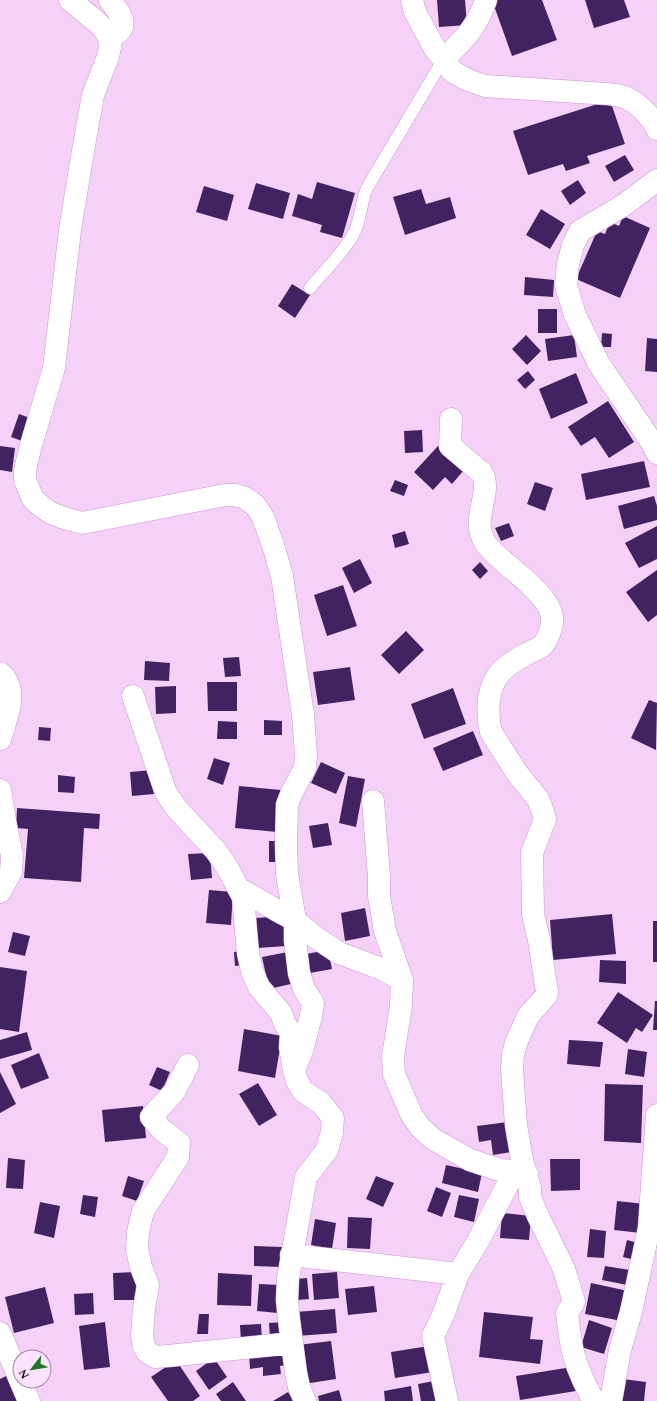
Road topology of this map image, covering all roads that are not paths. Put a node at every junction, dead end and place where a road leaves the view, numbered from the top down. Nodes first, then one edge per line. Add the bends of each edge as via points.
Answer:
1 (70, 0) edge
2 (110, 0) edge
3 (412, 0) edge
4 (486, 0) edge
5 (109, 38) junction
6 (443, 60) junction
7 (657, 129) edge
8 (657, 180) edge
9 (310, 288) dead end
10 (451, 419) dead end
11 (657, 453) edge
12 (0, 673) edge
13 (133, 696) dead end
14 (0, 739) edge
15 (0, 790) edge
16 (373, 801) dead end
17 (238, 888) junction
18 (0, 892) edge
19 (295, 920) junction
20 (402, 980) junction
21 (188, 1065) dead end
22 (294, 1070) junction
23 (657, 1115) edge
24 (521, 1172) junction
25 (291, 1255) junction
26 (458, 1274) junction
27 (0, 1333) edge
28 (292, 1343) junction
29 (29, 1401) edge
30 (305, 1401) edge
31 (447, 1401) edge
32 (594, 1401) edge
33 (611, 1401) edge

1 - 5 street via 98,23
2 - 5 street via 120,14 122,27 117,34
3 - 6 street via 415,12
4 - 6 street via 472,31
5 - 19 street via 108,57 93,95 70,230 54,368 31,445 25,480 33,499 41,506 51,513 82,522 225,495 245,498 255,505 263,517 282,576 303,716 305,768 287,805 288,874
6 - 7 street via 453,72 485,86 622,96 635,103
6 - 9 lane via 367,188 359,221 348,243
8 - 11 street via 624,205 580,231 568,264 566,285 576,315 599,364
10 - 24 street via 450,446 482,473 484,478 480,515 484,540 535,588 548,607 552,620 548,636 542,645 500,671 491,687 488,706 491,732 517,773 538,799 545,819 532,853 533,914 547,992 522,1028 513,1055 512,1069 516,1125 522,1160
12 - 14 street via 10,688 10,709
13 - 17 street via 166,793 177,809 216,851
15 - 18 street via 12,856 11,872
16 - 20 street via 379,896 385,931
17 - 19 street
17 - 22 street via 243,897 252,970 258,987 281,1013 291,1032 290,1047
19 - 20 street via 339,953 382,969
19 - 22 street via 299,973 304,989 313,1003 302,1051
20 - 24 street via 401,1006 393,1056 394,1074 412,1116 433,1139 470,1160 500,1170
21 - 28 street via 174,1092 151,1117 179,1143 178,1156 143,1211 138,1232 141,1267 148,1285 142,1336 144,1346 147,1352 155,1357 162,1357
22 - 25 street via 303,1091 321,1103 333,1118 333,1124 327,1150 306,1177
23 - 33 street via 649,1228 632,1312 620,1350
24 - 26 street
24 - 32 street via 530,1188 530,1197 538,1216 564,1269 574,1302 567,1313 571,1342 587,1390
25 - 26 street
25 - 28 street via 287,1300
26 - 31 street via 433,1336
27 - 29 street
28 - 30 street via 298,1387

